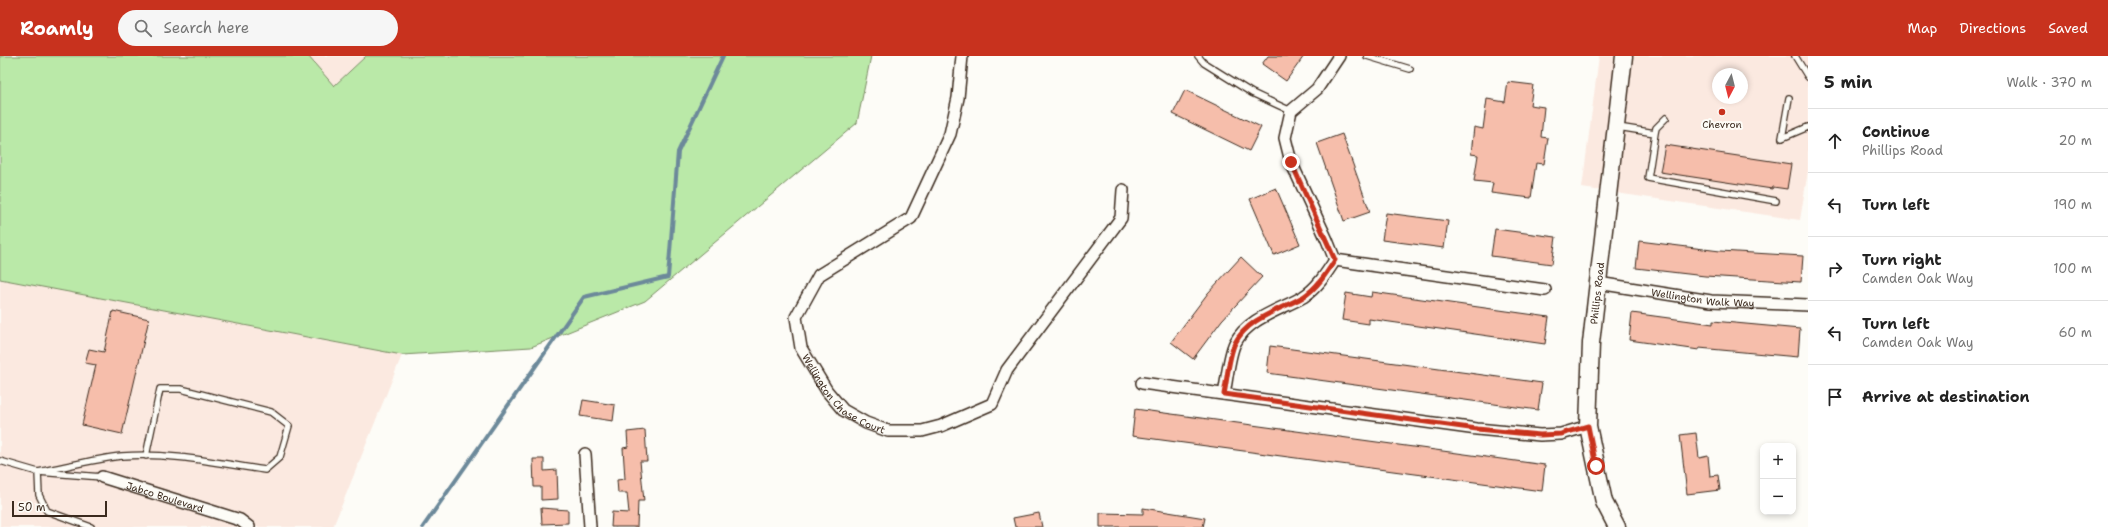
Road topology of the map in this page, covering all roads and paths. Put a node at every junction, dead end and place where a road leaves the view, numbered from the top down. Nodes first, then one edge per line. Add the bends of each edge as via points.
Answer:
1 (962, 56) edge
2 (1198, 56) edge
3 (1339, 56) edge
4 (1367, 56) edge
5 (1624, 56) edge
6 (1795, 56) edge
7 (1410, 69) dead end
8 (1808, 77) edge
9 (1789, 98) dead end
10 (1291, 111) junction
11 (1666, 118) dead end
12 (1615, 127) junction
13 (1808, 127) edge
14 (1655, 132) junction
15 (1123, 190) dead end
16 (1776, 201) dead end
17 (1335, 260) junction
18 (1598, 283) junction
19 (1545, 290) dead end
20 (1808, 305) edge
21 (1142, 383) dead end
22 (1224, 394) junction
23 (1588, 426) junction
24 (585, 454) dead end
25 (146, 456) junction
26 (0, 461) edge
27 (38, 472) junction
28 (102, 477) joint
29 (91, 527) edge
30 (249, 527) edge
31 (590, 527) edge
32 (1617, 527) edge

1 - 15 street, Wellington Chase Court via 958,98 950,134 911,218 819,275 796,318 801,348 827,391 843,410 866,423 888,431 922,431 941,426 992,404 1007,370 1121,218
2 - 10 lane via 1204,63 1252,93
3 - 10 street via 1317,89
4 - 7 lane
5 - 12 street, Phillips Road
6 - 8 lane
9 - 13 lane via 1782,138
10 - 17 street via 1285,138 1291,162
11 - 14 lane
12 - 14 lane
12 - 18 street, Phillips Road
14 - 16 lane via 1648,178
17 - 19 street
17 - 22 street via 1320,283 1304,296 1268,313 1241,333 1234,344
18 - 20 street, Wellington Walk Way via 1711,301
18 - 23 street, Phillips Road via 1591,343
21 - 22 street
22 - 23 street via 1477,429 1540,435 1561,434
23 - 32 street, Phillips Road via 1604,502
24 - 31 street
25 - 25 lane via 166,456 265,470 280,457 289,426 271,412 181,389 160,389
25 - 27 lane via 122,456
26 - 27 lane
27 - 28 lane
27 - 29 lane via 40,495 47,511
28 - 30 street, Jabco Boulevard via 233,518

